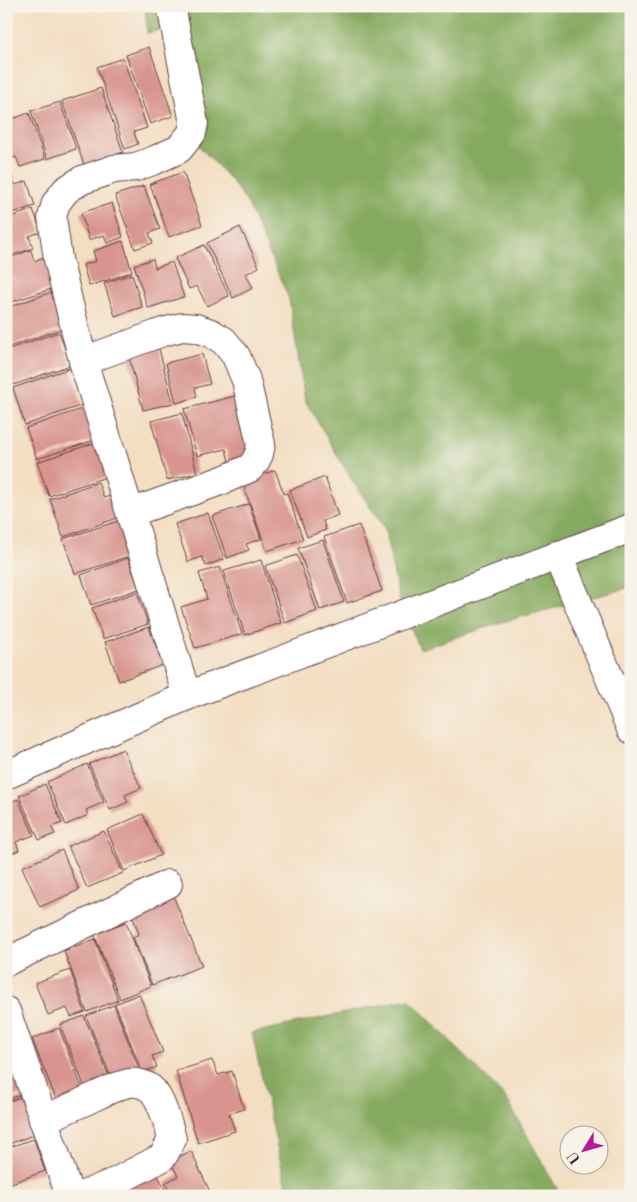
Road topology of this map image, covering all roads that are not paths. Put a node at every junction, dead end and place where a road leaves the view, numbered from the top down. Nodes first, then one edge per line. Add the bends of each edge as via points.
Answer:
1 (172, 6) edge
2 (83, 361) junction
3 (130, 512) junction
4 (631, 528) edge
5 (558, 556) junction
6 (187, 696) junction
7 (631, 729) edge
8 (6, 775) edge
9 (168, 884) dead end
10 (6, 962) edge
11 (6, 1011) edge
12 (43, 1120) junction
13 (70, 1196) edge
14 (81, 1196) edge

1 - 2 street via 194,123 192,133 179,149 155,160 82,180 66,190 56,203 52,217 58,259
2 - 3 street
2 - 3 street via 163,332 182,327 196,328 224,341 236,356 246,380 261,444 250,468
3 - 6 street
4 - 5 street
5 - 6 street
5 - 7 street
6 - 8 street
9 - 10 street
11 - 12 street
12 - 13 street
12 - 14 street via 128,1083 144,1085 157,1097 172,1139 165,1153 146,1166

